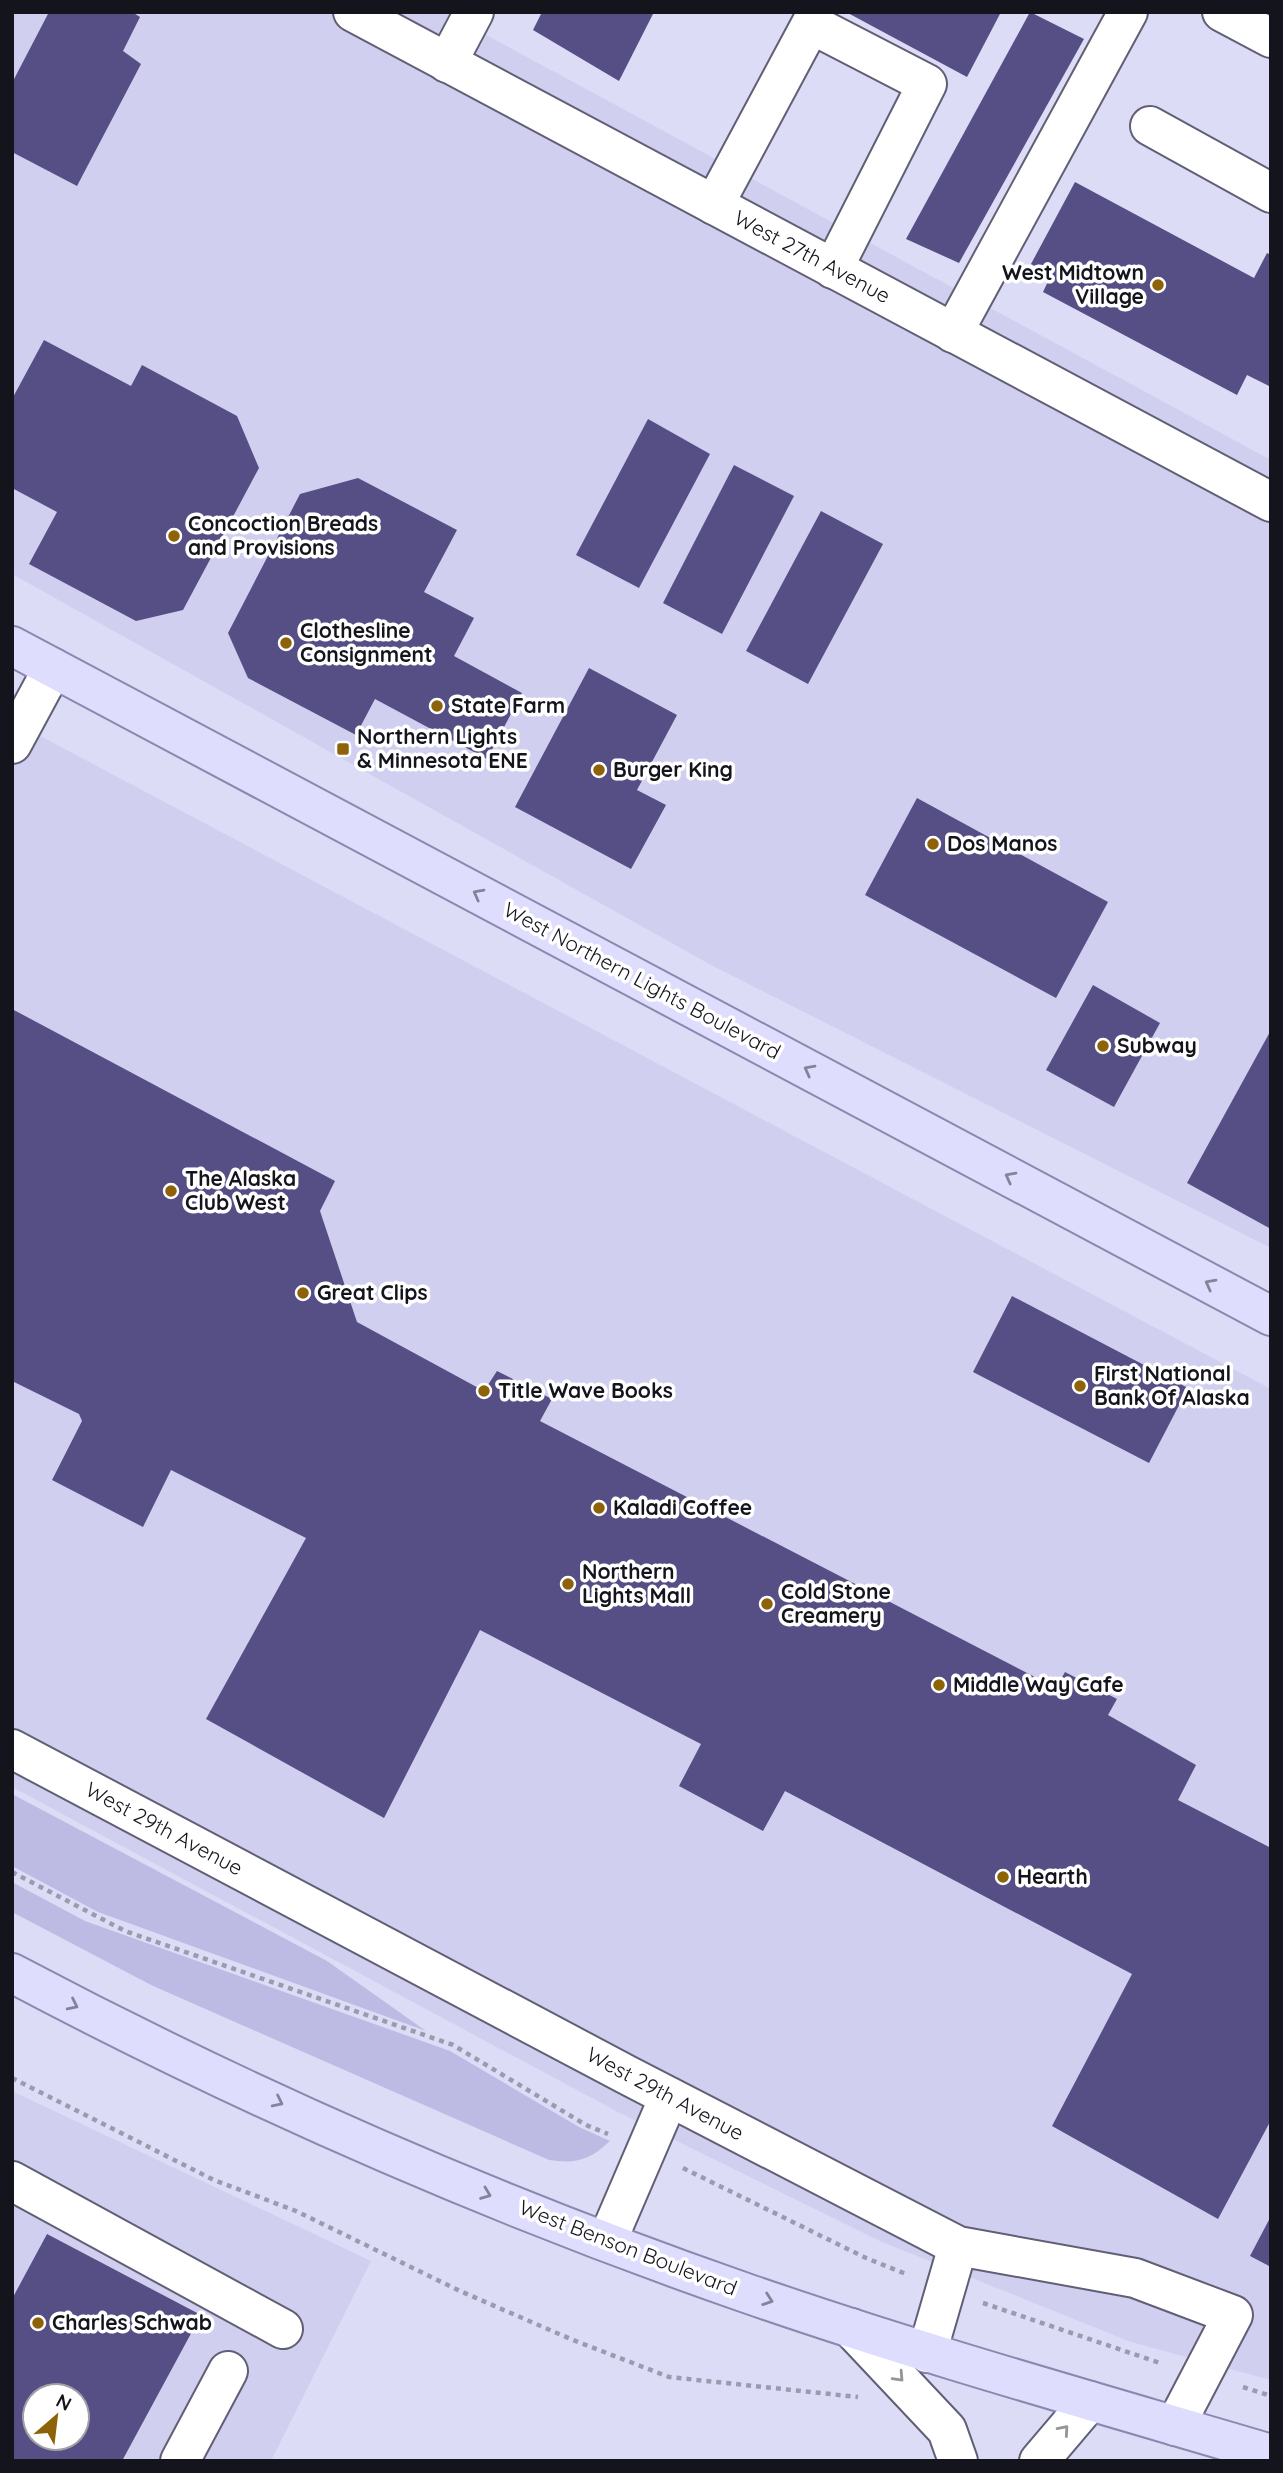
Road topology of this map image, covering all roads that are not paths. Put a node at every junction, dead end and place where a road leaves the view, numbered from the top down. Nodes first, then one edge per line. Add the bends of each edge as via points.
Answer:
1 (353, 12) edge
2 (474, 12) edge
3 (1128, 12) edge
4 (1222, 12) edge
5 (1271, 38) edge
6 (447, 63) junction
7 (1150, 126) dead end
8 (1271, 193) edge
9 (714, 205) junction
10 (832, 269) junction
11 (953, 333) junction
12 (1271, 502) edge
13 (12, 646) edge
14 (54, 668) junction
15 (12, 744) edge
16 (1271, 1316) edge
17 (12, 1749) edge
18 (12, 1973) edge
19 (669, 2096) junction
20 (12, 2181) edge
21 (607, 2241) junction
22 (958, 2246) junction
23 (851, 2328) junction
24 (283, 2329) dead end
25 (927, 2353) junction
26 (228, 2371) dead end
27 (1090, 2401) junction
28 (1175, 2426) junction
29 (1271, 2454) edge
30 (180, 2461) edge
31 (958, 2461) edge
32 (1039, 2461) edge

1 - 6 street, West 27th Avenue
2 - 6 street
3 - 11 street
4 - 5 street
6 - 9 street, West 27th Avenue
7 - 8 street
9 - 10 street, West 27th Avenue
9 - 10 street via 811,24 928,84
10 - 11 street, West 27th Avenue
11 - 12 street, West 27th Avenue
13 - 14 main road, West Northern Lights Boulevard
14 - 15 street
16 -> 14 main road, West Northern Lights Boulevard
17 - 19 street, West 29th Avenue
18 -> 21 main road, West Benson Boulevard via 342,2133
19 - 21 street
19 - 22 street, West 29th Avenue
20 - 24 street
21 -> 23 main road, West Benson Boulevard
22 - 25 street
22 - 28 street, West 29th Avenue via 1135,2278 1233,2315
23 - 25 main road, West Benson Boulevard
23 -> 31 street via 947,2430
25 - 27 main road, West Benson Boulevard
26 - 30 street
27 - 28 main road, West Benson Boulevard
32 -> 27 street
28 - 29 main road, West Benson Boulevard

